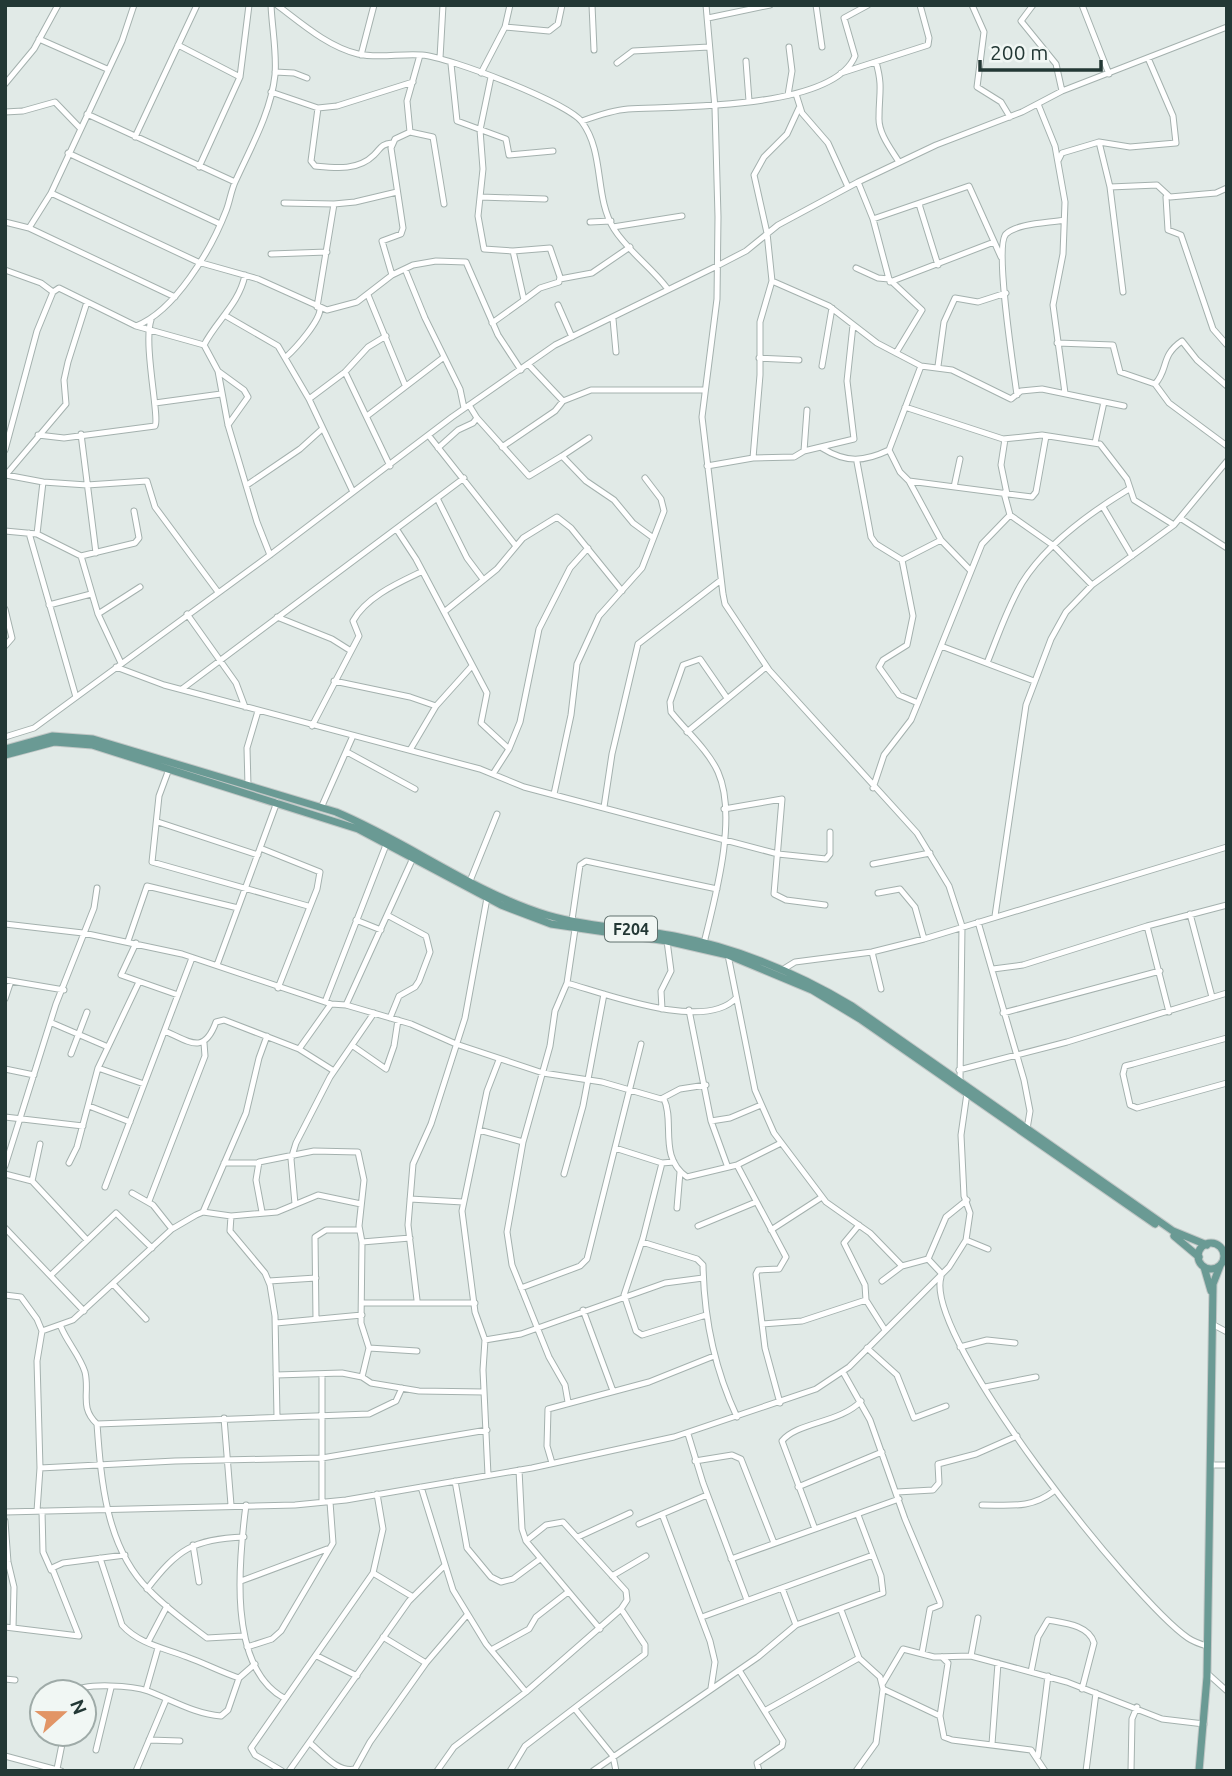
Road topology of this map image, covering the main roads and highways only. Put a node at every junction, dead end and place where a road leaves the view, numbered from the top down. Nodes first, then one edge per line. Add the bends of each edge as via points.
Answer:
1 (5, 750) edge
2 (5, 755) edge
3 (1207, 1244) junction
4 (1227, 1244) edge
5 (1217, 1245) junction
6 (1199, 1257) junction
7 (1223, 1263) edge
8 (1204, 1267) junction
9 (1213, 1294) junction
10 (1199, 1771) edge

1 - 3 main road, F204 via 52,736 86,737 321,808 367,826 504,899 572,920 704,943 782,970 852,1006 1173,1231
2 - 6 main road, F204 via 68,741 92,745 358,829 515,912 575,929 728,955 772,972 843,1008
3 - 5 main road, F204
3 - 6 main road
4 - 5 main road, F204
5 - 7 main road via 1224,1254
6 - 8 main road, F204
7 - 8 main road via 1212,1269
7 - 9 main road
8 - 9 main road
9 - 10 main road via 1207,1672

